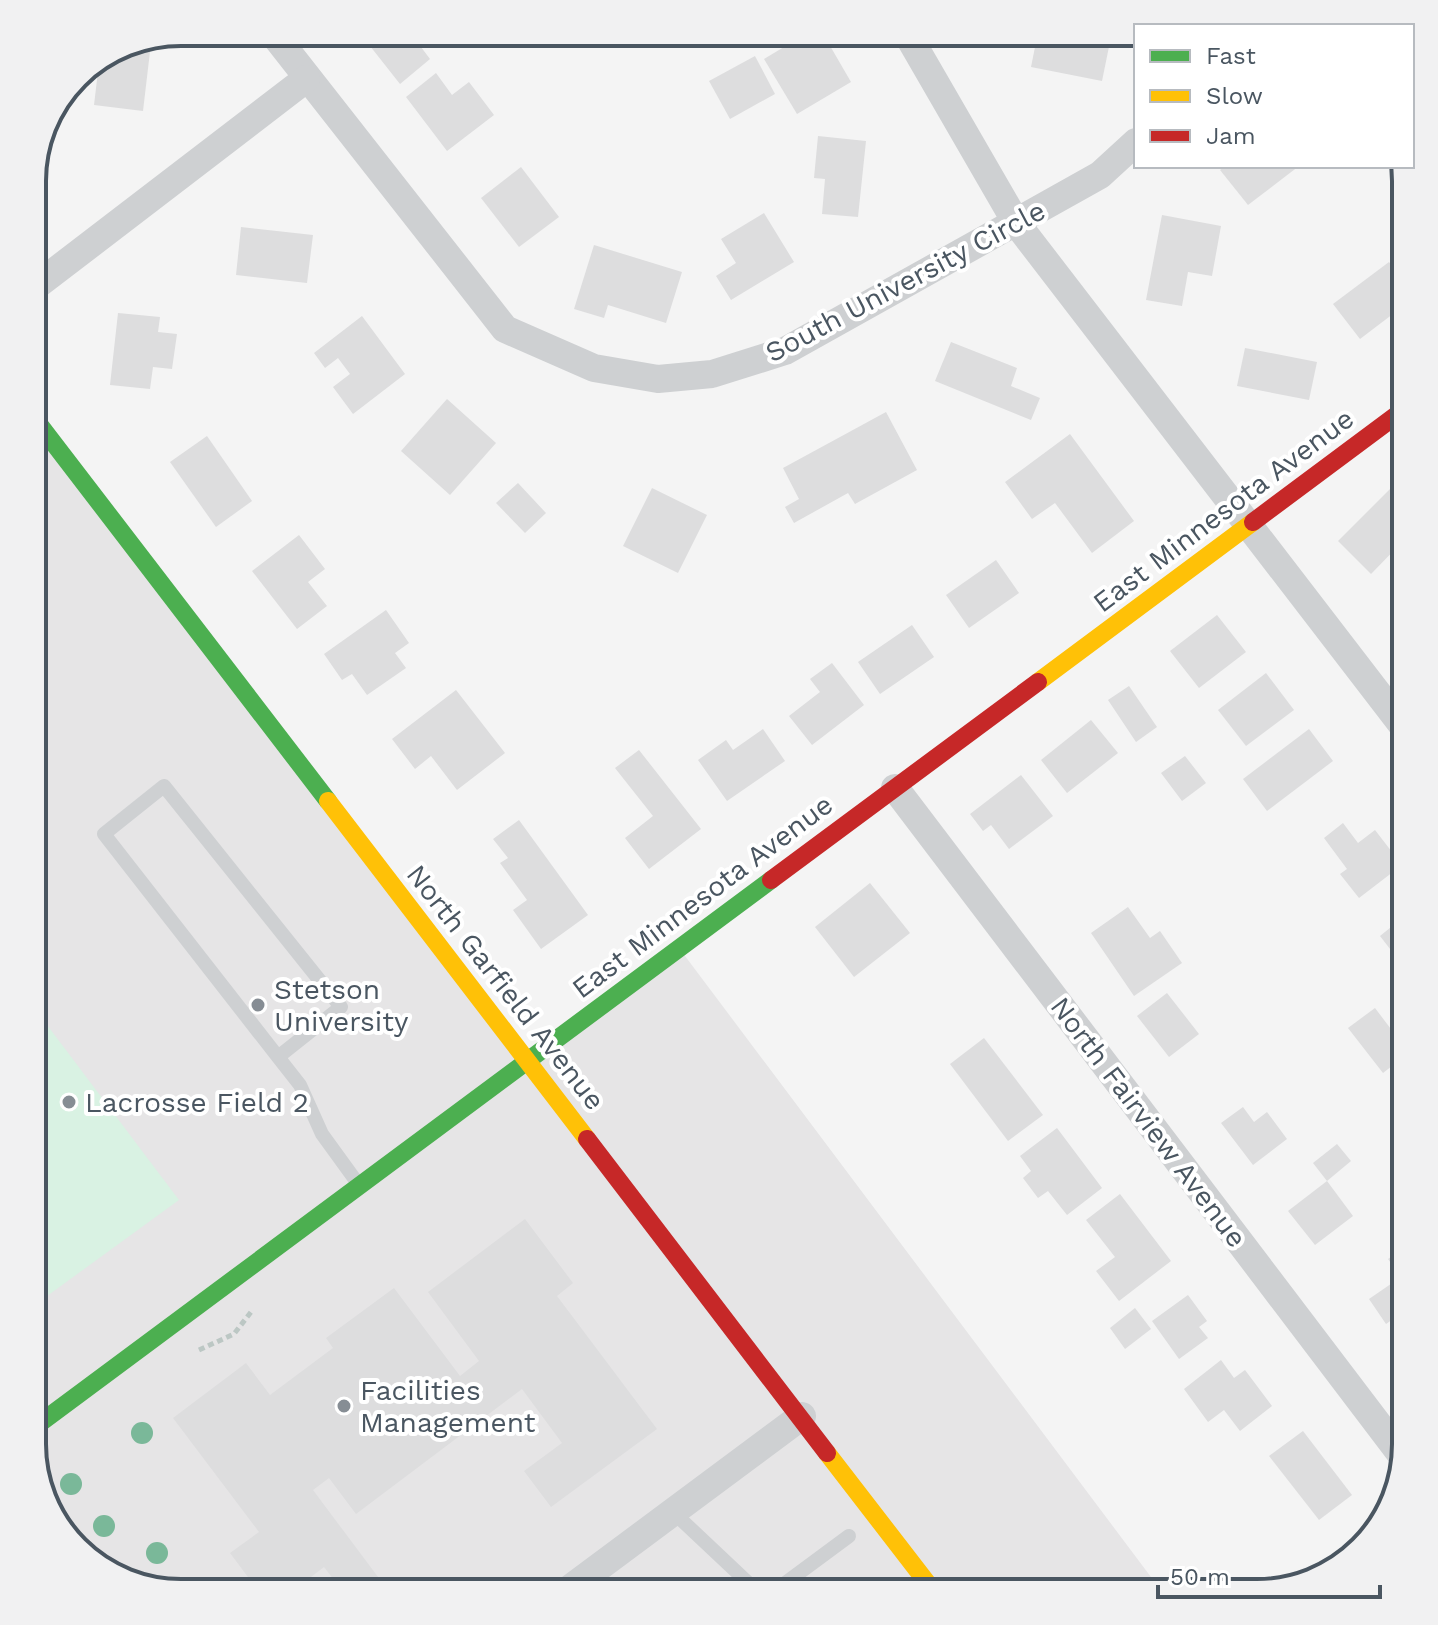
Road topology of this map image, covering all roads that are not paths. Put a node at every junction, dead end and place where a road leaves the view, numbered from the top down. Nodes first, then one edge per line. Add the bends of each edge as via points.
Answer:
1 (282, 46) edge
2 (914, 46) edge
3 (306, 79) junction
4 (1134, 144) edge
5 (1017, 224) junction
6 (46, 278) edge
7 (1392, 418) edge
8 (46, 433) edge
9 (1251, 524) junction
10 (1392, 711) edge
11 (895, 788) junction
12 (278, 1057) junction
13 (527, 1061) junction
14 (359, 1186) junction
15 (802, 1416) junction
16 (46, 1419) edge
17 (1392, 1443) edge
18 (673, 1512) junction
19 (849, 1536) dead end
20 (583, 1579) edge
21 (744, 1579) edge
22 (791, 1579) edge
23 (924, 1579) edge

1 - 3 street, South University Circle
2 - 5 street
3 - 5 street, South University Circle via 505,329 594,368 658,379 712,374 785,351
3 - 6 street
4 - 5 street, South University Circle via 1100,175
5 - 9 street
7 - 9 street, East Minnesota Avenue
8 - 13 street, North Garfield Avenue
9 - 10 street
9 - 11 street, East Minnesota Avenue
11 - 13 street, East Minnesota Avenue
11 - 17 street, North Fairview Avenue
12 - 12 lane via 104,834 164,786 341,1007
12 - 14 lane
13 - 14 street, East Minnesota Avenue
13 - 15 street, North Garfield Avenue
14 - 16 street, East Minnesota Avenue
15 - 18 street
15 - 23 street, North Garfield Avenue
18 - 20 street
18 - 21 lane
19 - 22 lane

